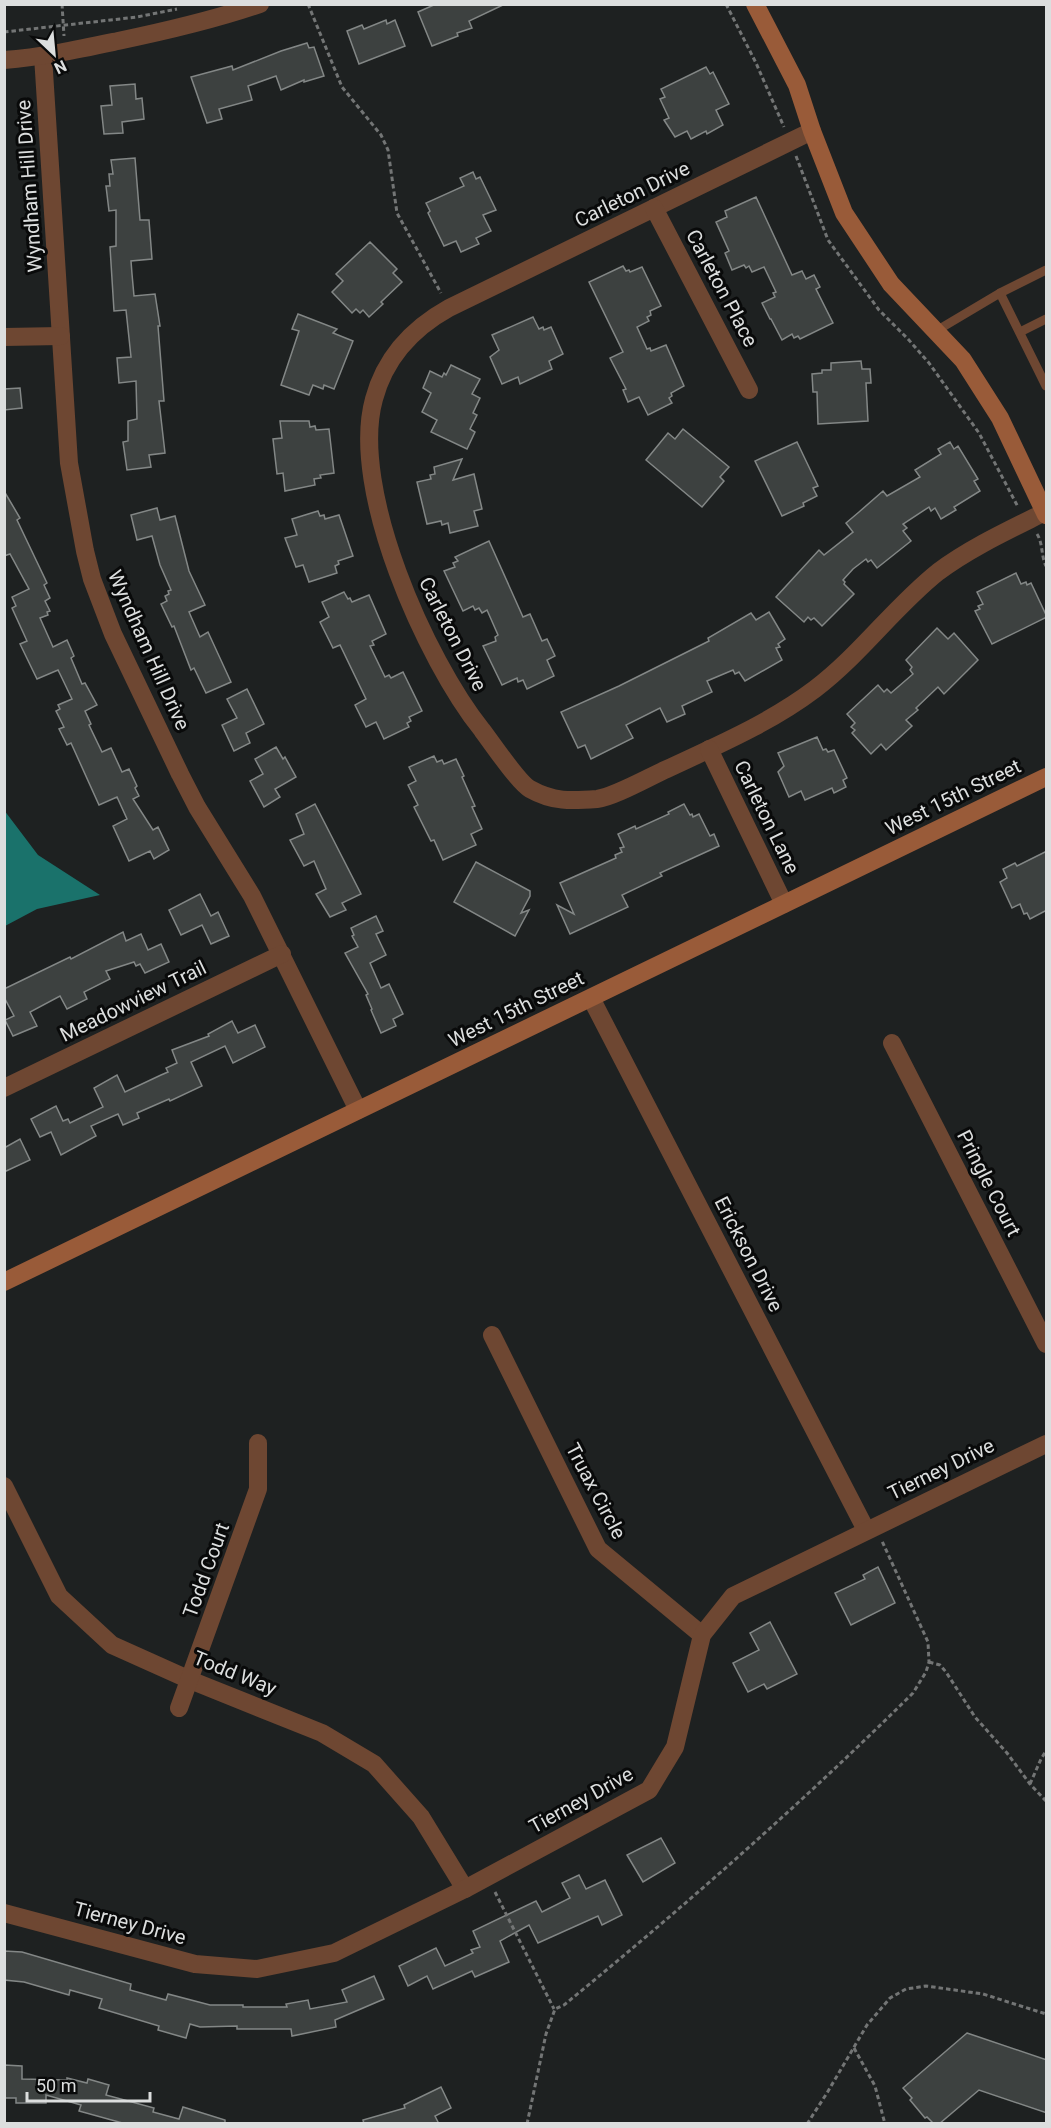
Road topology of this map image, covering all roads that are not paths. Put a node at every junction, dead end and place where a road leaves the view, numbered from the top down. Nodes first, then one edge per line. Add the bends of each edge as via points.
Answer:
1 (260, 4) edge
2 (755, 4) edge
3 (43, 56) junction
4 (4, 60) edge
5 (812, 131) junction
6 (654, 208) junction
7 (1047, 270) edge
8 (1000, 293) junction
9 (1047, 319) edge
10 (936, 331) junction
11 (1020, 332) junction
12 (61, 336) junction
13 (4, 337) edge
14 (1043, 372) edge
15 (1047, 387) edge
16 (749, 390) dead end
17 (1046, 514) edge
18 (709, 749) junction
19 (1047, 777) edge
20 (784, 904) junction
21 (282, 954) junction
22 (591, 998) junction
23 (892, 1043) dead end
24 (4, 1088) edge
25 (358, 1110) junction
26 (4, 1282) edge
27 (492, 1335) dead end
28 (1047, 1344) edge
29 (258, 1443) dead end
30 (1047, 1444) edge
31 (4, 1486) edge
32 (870, 1528) junction
33 (702, 1635) junction
34 (190, 1680) junction
35 (179, 1708) dead end
36 (465, 1889) junction
37 (4, 1913) edge

1 - 3 street via 157,33
2 - 5 street via 797,85
3 - 4 street
3 - 12 street, Wyndham Hill Drive
5 - 6 street, Carleton Drive
5 - 10 street via 844,213 891,284
6 - 16 street, Carleton Place
6 - 18 street, Carleton Drive via 425,322 408,337 388,365 374,399 369,441 376,498 392,557 428,641 469,715 526,787 557,801 601,799
7 - 8 lane
8 - 10 lane
8 - 11 lane
9 - 11 lane
10 - 17 street via 963,360 1000,417
11 - 14 lane
12 - 13 street
12 - 21 street, Wyndham Hill Drive via 73,493 102,607 184,782
14 - 15 lane
17 - 18 street, Carleton Drive via 940,571 818,687 769,719
18 - 20 street, Carleton Lane
19 - 20 street, West 15th Street
20 - 22 street, West 15th Street
21 - 24 street, Meadowview Trail
21 - 25 street, Wyndham Hill Drive
22 - 25 street, West 15th Street
22 - 32 street, Erickson Drive
23 - 28 street, Pringle Court
25 - 26 street, West 15th Street
27 - 33 street, Truax Circle via 598,1549
29 - 34 street, Todd Court via 258,1489
30 - 32 street, Tierney Drive
31 - 34 street, Todd Way via 59,1596 112,1645
32 - 33 street, Tierney Drive via 733,1596
33 - 36 street, Tierney Drive via 675,1747 649,1790
34 - 35 street, Todd Court
34 - 36 street, Todd Way via 322,1733 374,1764 421,1816
36 - 37 street, Tierney Drive via 334,1953 257,1969 195,1964

